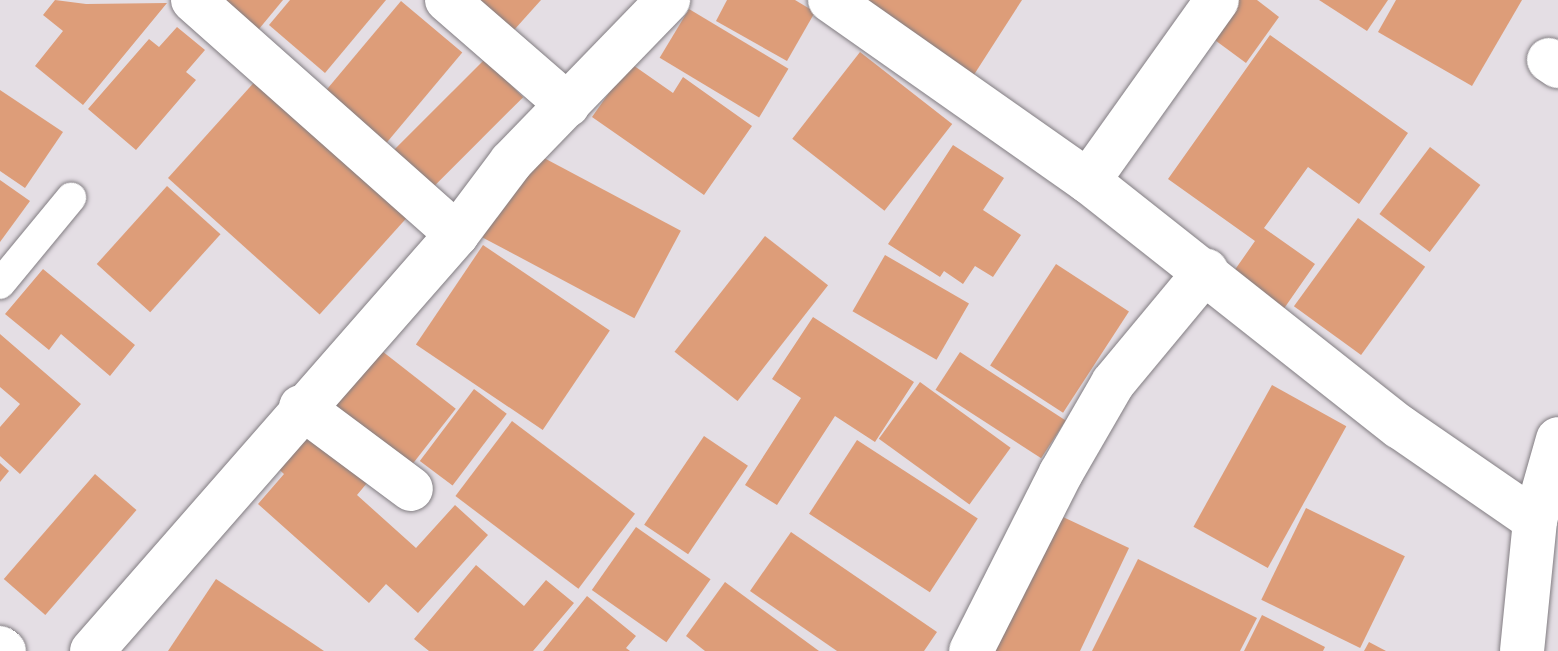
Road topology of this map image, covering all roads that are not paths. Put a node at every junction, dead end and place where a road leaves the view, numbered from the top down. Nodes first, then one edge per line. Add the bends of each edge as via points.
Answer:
1 (193, 0) edge
2 (447, 0) edge
3 (668, 0) edge
4 (830, 0) edge
5 (1217, 0) edge
6 (568, 105) junction
7 (1088, 181) junction
8 (71, 198) dead end
9 (457, 234) junction
10 (1206, 271) junction
11 (0, 284) edge
12 (301, 407) junction
13 (1558, 439) edge
14 (411, 489) dead end
15 (1535, 520) junction
16 (92, 651) edge
17 (971, 651) edge
18 (1522, 651) edge

1 - 9 street
2 - 6 street
3 - 6 street
4 - 7 street
5 - 7 street
6 - 9 street via 511,162
7 - 10 street
8 - 11 lane
9 - 12 street
10 - 15 street via 1412,436
10 - 17 street via 1113,383
12 - 14 street
12 - 16 street
13 - 15 street
15 - 18 street

